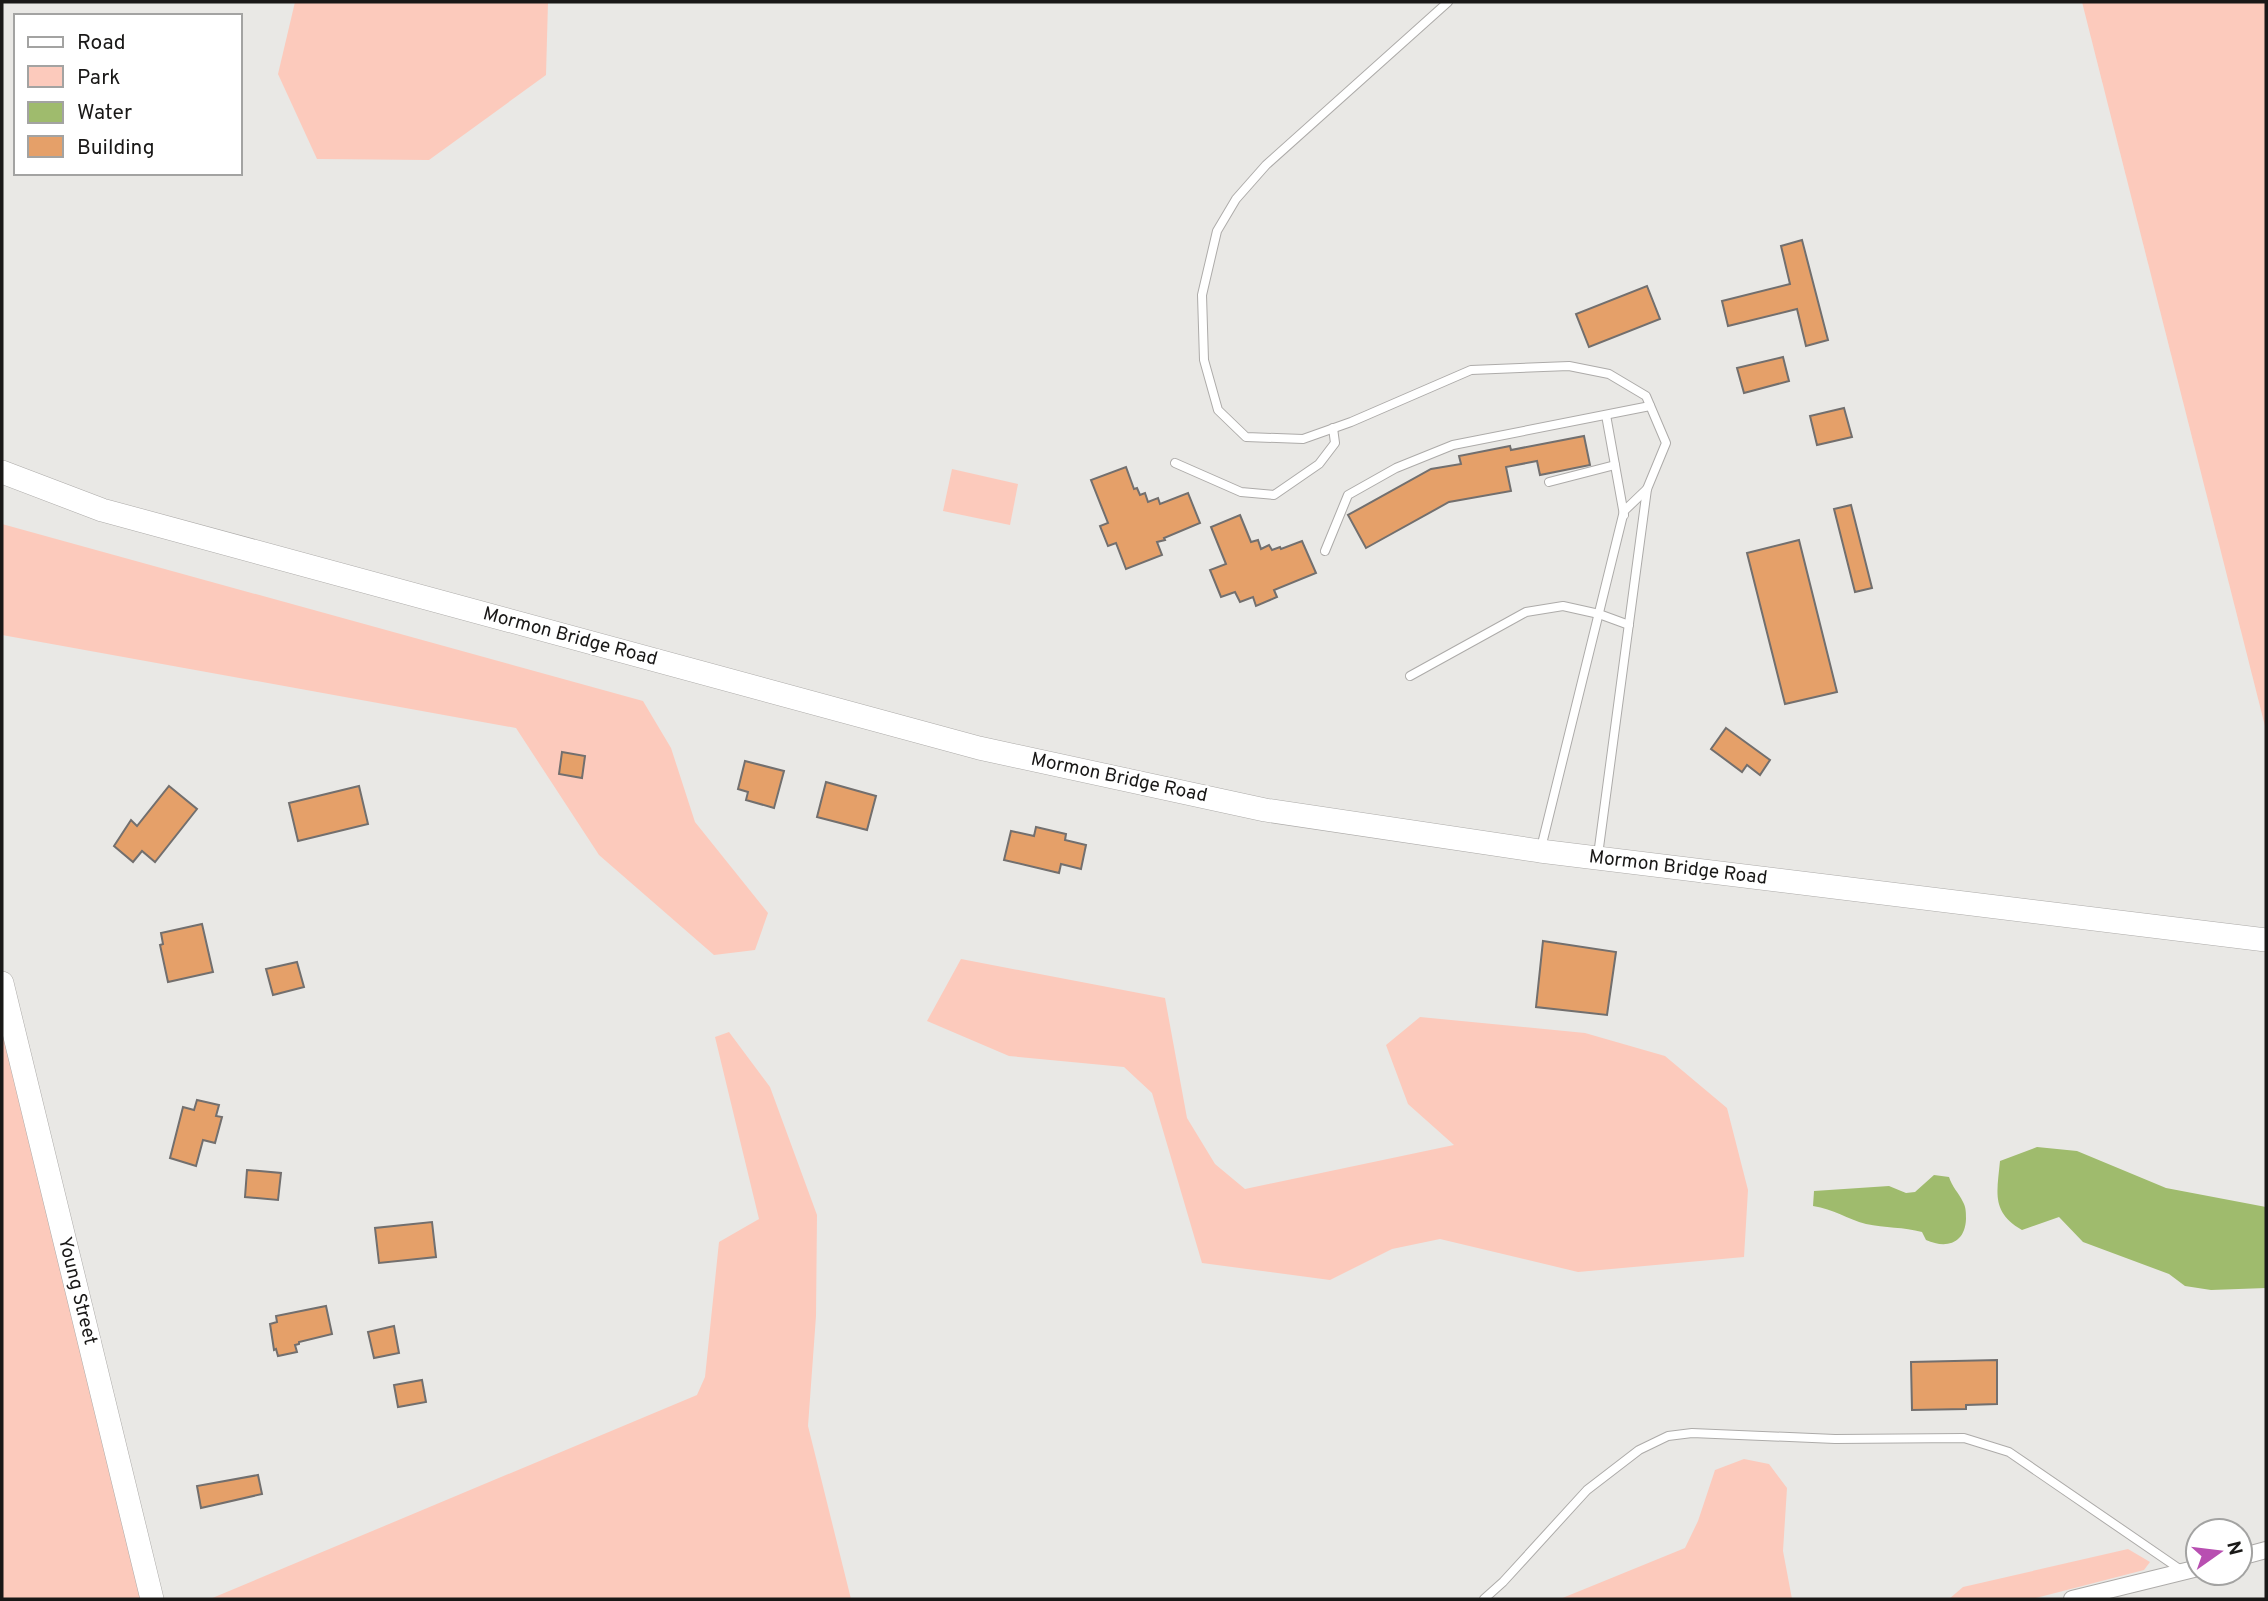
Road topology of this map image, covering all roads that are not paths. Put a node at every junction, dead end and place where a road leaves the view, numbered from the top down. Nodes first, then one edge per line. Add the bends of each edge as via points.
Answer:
1 (1448, 2) edge
2 (1650, 406) junction
3 (1606, 415) junction
4 (1333, 428) junction
5 (1175, 463) dead end
6 (1615, 465) junction
7 (2, 472) edge
8 (1549, 482) dead end
9 (1647, 489) junction
10 (1624, 515) junction
11 (1325, 551) dead end
12 (1599, 614) junction
13 (1629, 625) junction
14 (1410, 676) dead end
15 (1540, 851) junction
16 (1598, 858) junction
17 (2266, 940) edge
18 (2, 983) edge
19 (2184, 1565) edge
20 (2184, 1572) edge
21 (2144, 1582) junction
22 (152, 1599) edge
23 (1484, 1599) edge
24 (2071, 1599) edge
25 (2148, 1599) edge

1 - 4 lane via 1266,165 1236,199 1217,231 1202,295 1204,360 1218,410 1246,437 1303,439
2 - 3 lane
2 - 4 lane via 1646,397 1609,373 1569,366 1471,370
2 - 9 lane via 1665,443
3 - 6 lane
3 - 11 lane via 1453,445 1396,468 1348,495
4 - 5 lane via 1335,443 1318,464 1274,495 1241,492
6 - 8 lane
6 - 10 lane
7 - 15 main road, Mormon Bridge Road via 102,510 979,748 1265,810
9 - 10 lane
9 - 13 lane
10 - 12 lane
12 - 13 lane
12 - 14 lane via 1563,606 1526,612
12 - 15 lane
13 - 16 lane
15 - 16 main road, Mormon Bridge Road
16 - 17 main road, Mormon Bridge Road
18 - 22 main road, Young Street
19 - 23 lane via 2008,1452 1964,1438 1692,1433 1668,1436 1639,1450 1587,1490
20 - 21 street
21 - 24 street
21 - 25 street

